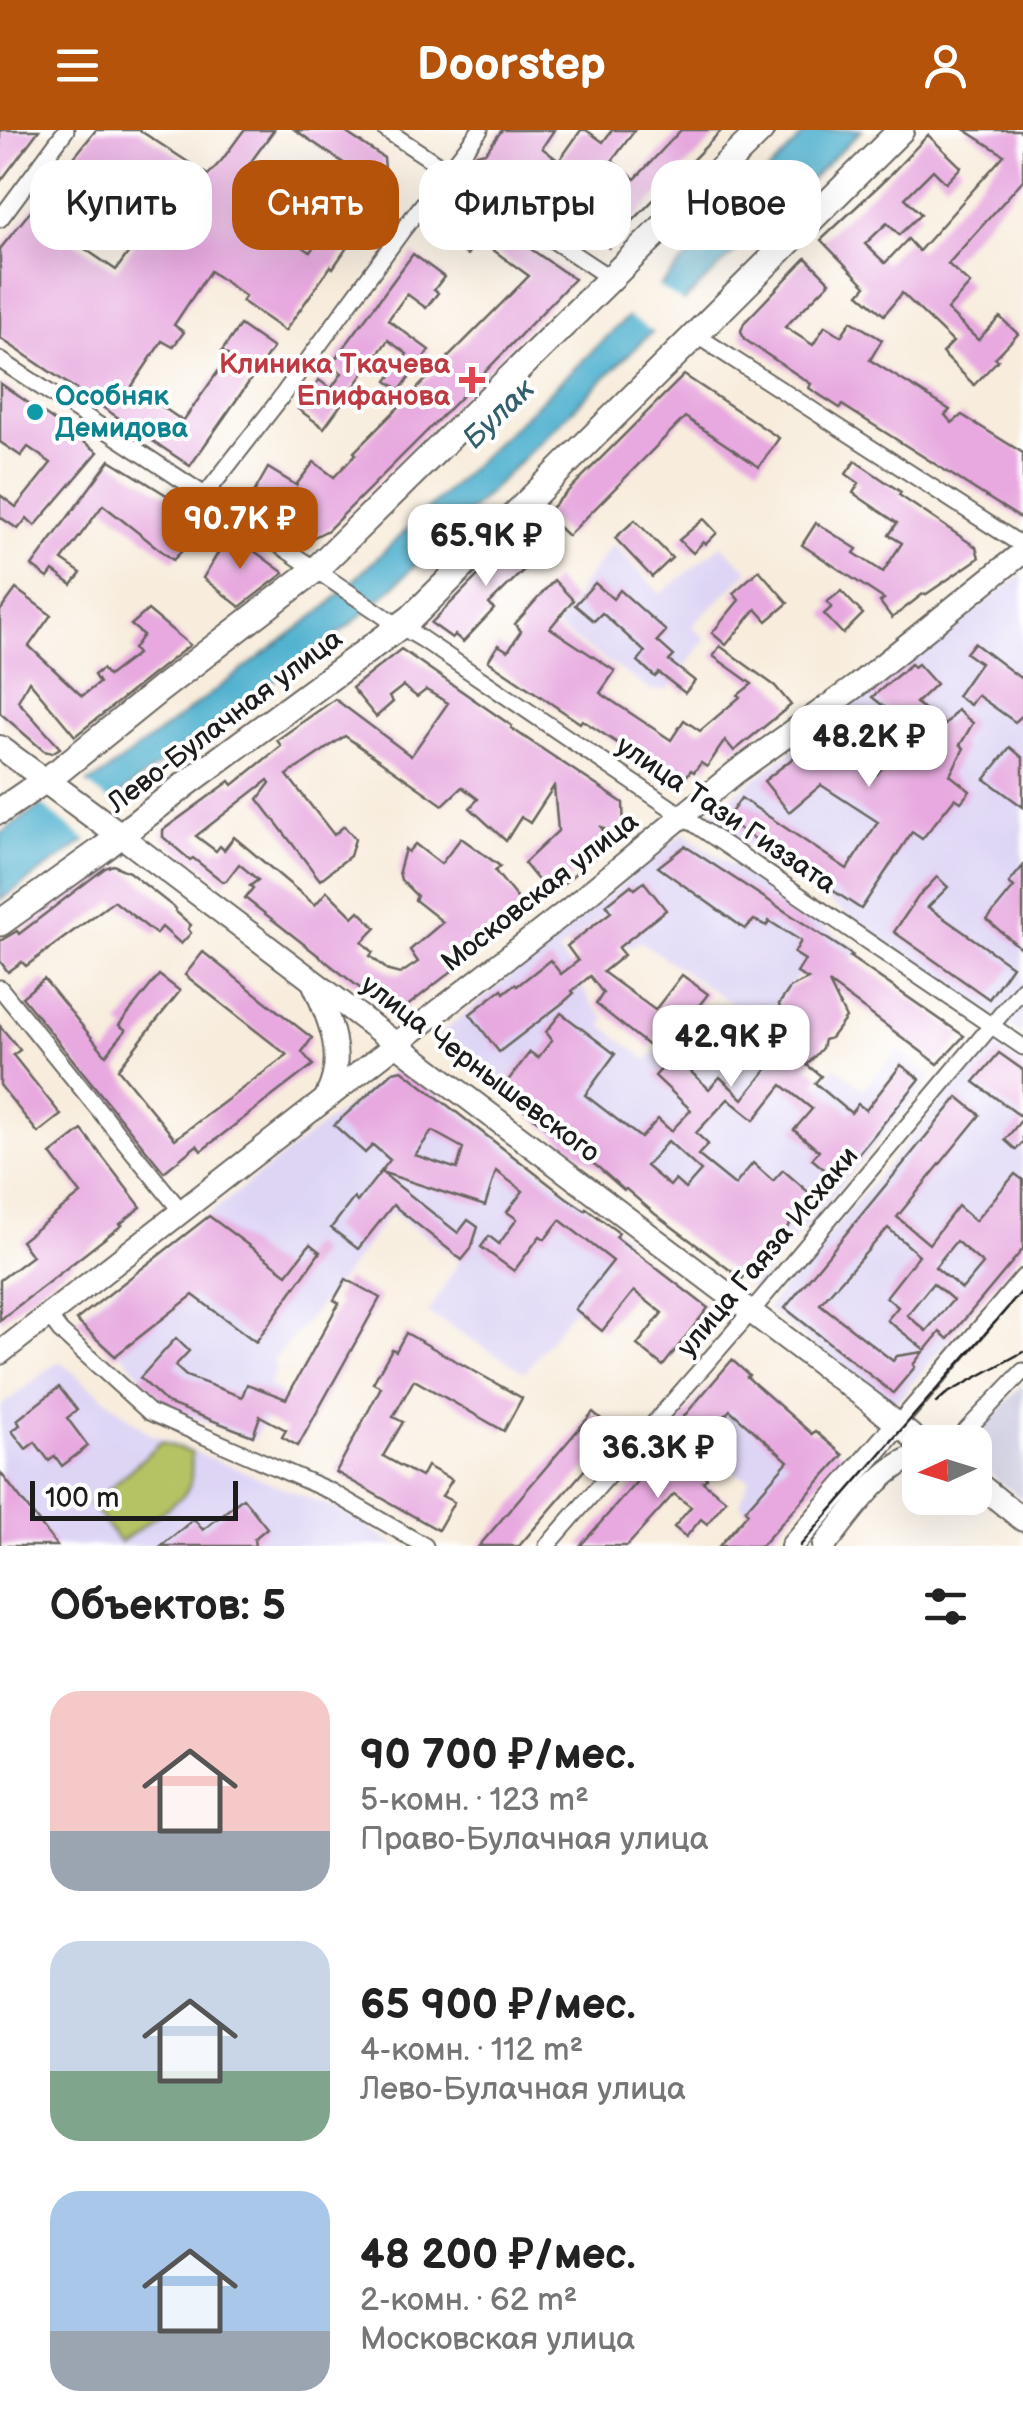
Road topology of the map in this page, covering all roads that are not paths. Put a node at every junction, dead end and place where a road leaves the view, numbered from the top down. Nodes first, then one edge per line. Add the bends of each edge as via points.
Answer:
1 (66, 130) edge
2 (386, 130) edge
3 (480, 130) edge
4 (760, 130) edge
5 (901, 130) edge
6 (431, 160) edge
7 (458, 160) edge
8 (419, 210) edge
9 (0, 219) edge
10 (567, 250) edge
11 (610, 278) junction
12 (696, 335) junction
13 (0, 360) edge
14 (205, 494) junction
15 (1023, 549) edge
16 (322, 574) junction
17 (394, 622) junction
18 (0, 746) edge
19 (52, 785) junction
20 (0, 811) edge
21 (684, 816) junction
22 (114, 831) junction
23 (0, 923) edge
24 (312, 979) junction
25 (0, 988) edge
26 (1023, 988) edge
27 (992, 1026) junction
28 (397, 1044) junction
29 (1023, 1047) edge
30 (326, 1097) junction
31 (181, 1211) junction
32 (1023, 1277) edge
33 (750, 1313) junction
34 (48, 1315) junction
35 (0, 1353) edge
36 (1023, 1371) edge
37 (898, 1424) junction
38 (971, 1425) edge
39 (902, 1427) edge
40 (902, 1463) edge
41 (992, 1495) edge
42 (1023, 1520) edge
43 (417, 1544) edge
44 (547, 1546) edge
45 (792, 1546) edge
46 (824, 1546) edge

1 - 9 street
2 - 6 street
3 - 7 street
4 - 11 main road
5 - 12 main road, Лево-Булачная улица
8 - 14 street
10 - 11 street
11 - 16 main road
12 - 15 street
12 - 17 main road, Лево-Булачная улица
13 - 14 street, улица Тази Гиззата
14 - 16 street, улица Тази Гиззата
15 - 21 street, Московская улица
16 - 17 street, улица Тази Гиззата
16 - 19 main road
17 - 21 street, улица Тази Гиззата
17 - 22 main road, Лево-Булачная улица via 186,784
18 - 19 street, улица Чернышевского
19 - 20 main road
19 - 22 main road, улица Чернышевского
21 - 27 street, улица Тази Гиззата
21 - 28 street, Московская улица
22 - 23 main road, Лево-Булачная улица
22 - 24 street, улица Чернышевского
24 - 28 street, улица Чернышевского
24 - 30 street via 337,1054
25 - 31 street
26 - 27 street, улица Гаяза Исхаки
27 - 29 street, улица Тази Гиззата
27 - 33 street, улица Гаяза Исхаки
28 - 30 street, Московская улица
28 - 33 street, улица Чернышевского
30 - 31 street, Московская улица
31 - 34 street, Московская улица
32 - 37 street
33 - 37 street, улица Чернышевского
33 - 44 street, улица Гаяза Исхаки
34 - 35 street, Московская улица
34 - 43 street via 149,1412 330,1491
36 - 38 street
37 - 39 street, улица Чернышевского
37 - 45 street
40 - 46 street
41 - 42 street

